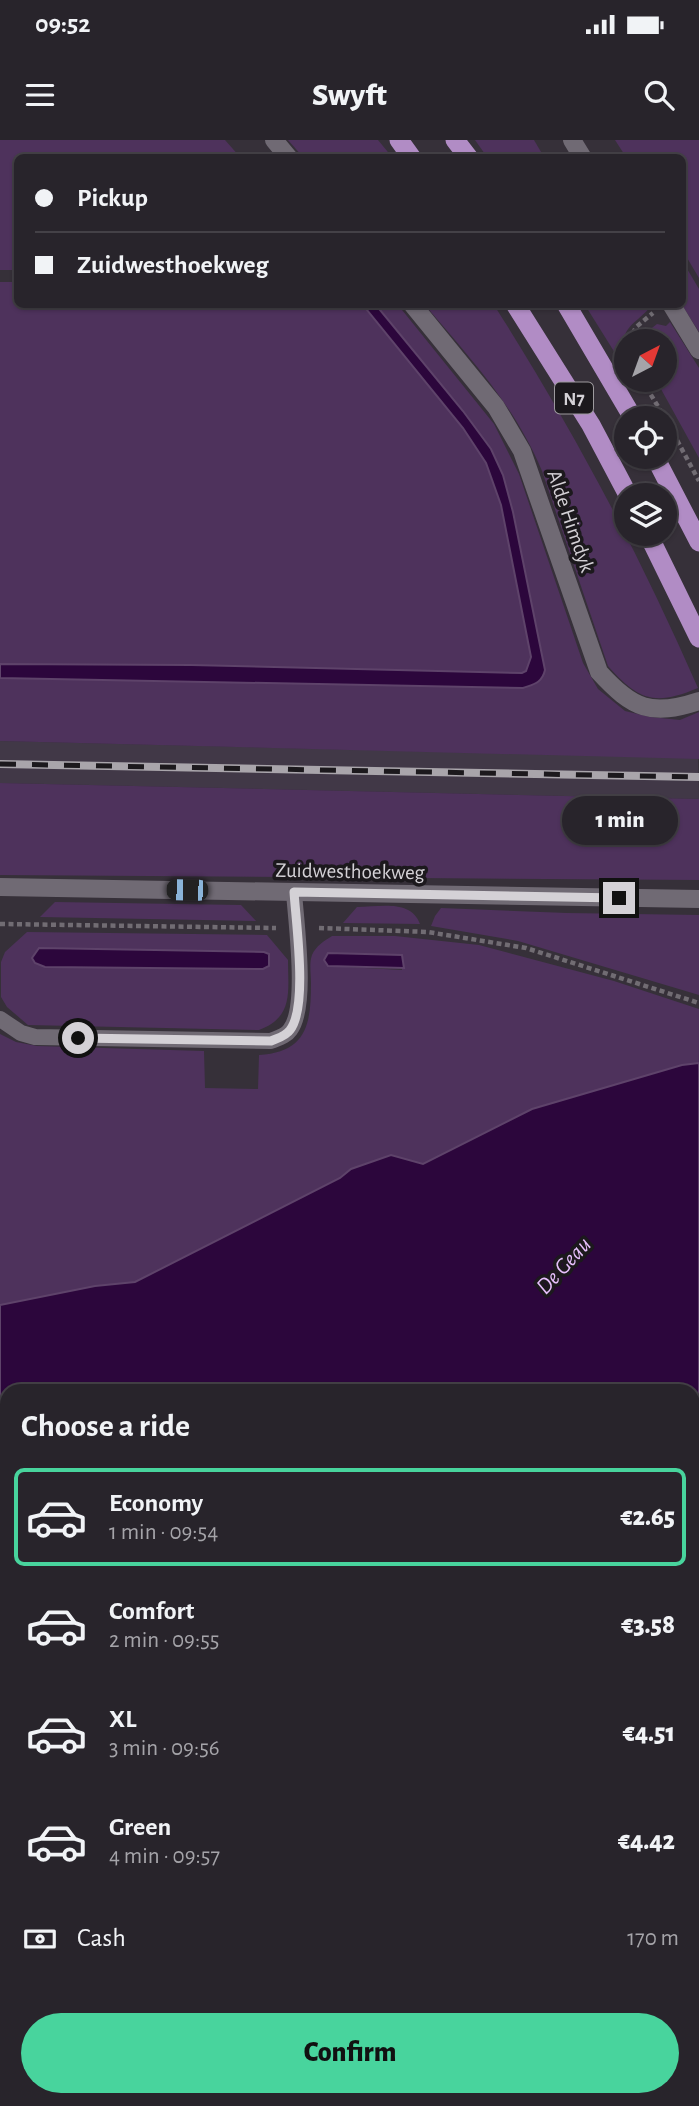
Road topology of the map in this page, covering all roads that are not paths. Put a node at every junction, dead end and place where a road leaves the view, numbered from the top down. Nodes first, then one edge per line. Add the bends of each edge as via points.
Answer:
1 (274, 140) edge
2 (286, 154) edge
3 (415, 308) edge
4 (518, 308) edge
5 (568, 308) edge
6 (664, 308) edge
7 (699, 351) edge
8 (626, 406) edge
9 (661, 469) edge
10 (622, 483) edge
11 (699, 542) edge
12 (654, 546) edge
13 (699, 638) edge
14 (699, 701) edge
15 (0, 887) edge
16 (294, 892) junction
17 (699, 900) edge
18 (0, 1019) edge

1 - 2 street
3 - 14 street, Alde Himdyk via 496,407 522,451 599,672 640,706 665,710
4 - 10 highway, N7
5 - 8 highway, N7
6 - 7 street
9 - 11 highway
12 - 13 highway
15 - 16 street, Zuidwesthoekweg
16 - 17 street, Zuidwesthoekweg
16 - 18 lane via 298,1011 289,1032 271,1041 35,1037

